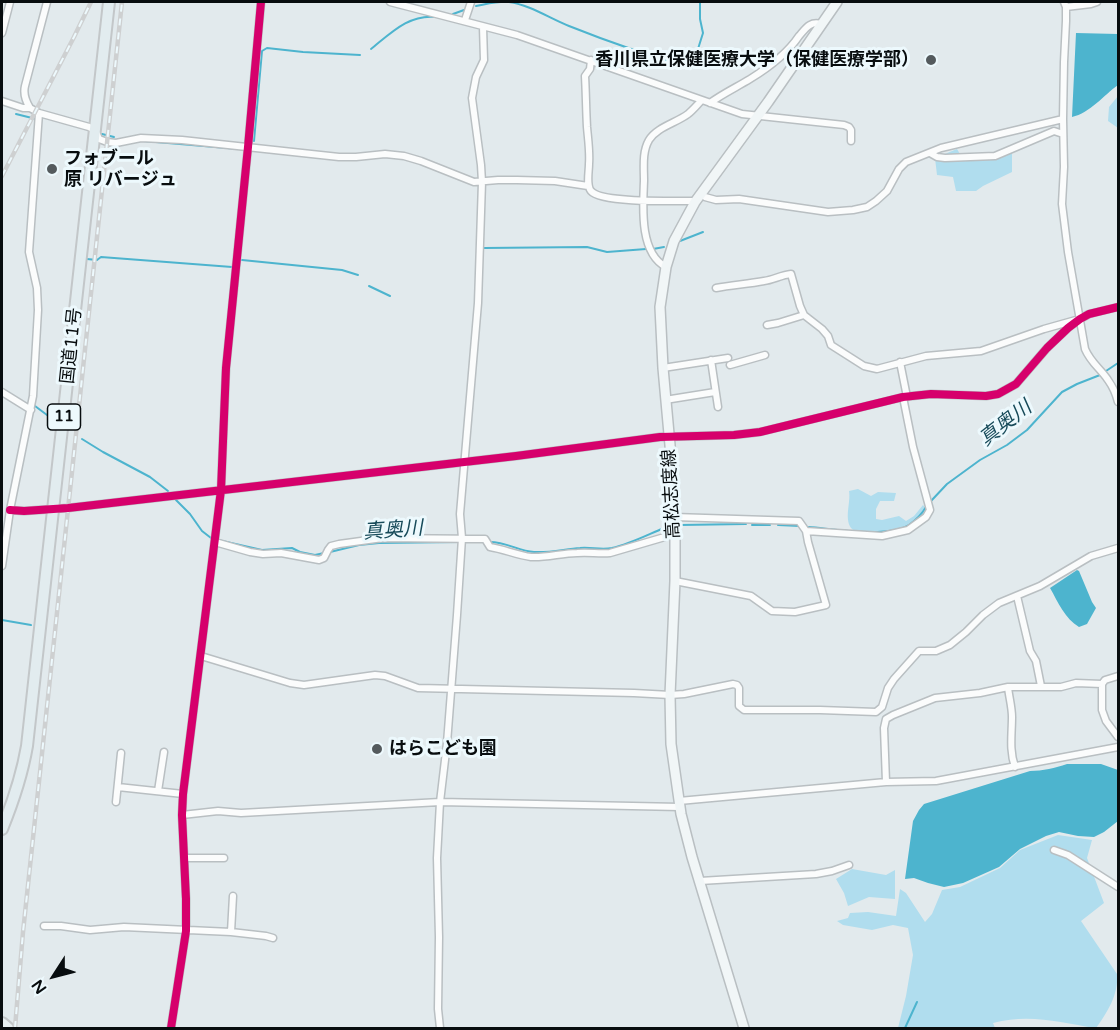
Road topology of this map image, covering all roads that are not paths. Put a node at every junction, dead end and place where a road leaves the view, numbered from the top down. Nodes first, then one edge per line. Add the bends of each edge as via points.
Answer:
1 (10, 2) edge
2 (47, 2) edge
3 (109, 2) edge
4 (261, 2) edge
5 (390, 2) edge
6 (471, 2) edge
7 (837, 2) edge
8 (1097, 2) edge
9 (1065, 4) edge
10 (465, 20) junction
11 (821, 24) junction
12 (483, 27) junction
13 (2, 33) edge
14 (591, 60) junction
15 (2, 101) edge
16 (701, 101) junction
17 (710, 103) junction
18 (30, 108) junction
19 (39, 113) junction
20 (757, 117) junction
21 (1063, 119) junction
22 (95, 130) junction
23 (1063, 134) junction
24 (851, 141) dead end
25 (249, 147) junction
26 (930, 153) junction
27 (482, 182) junction
28 (588, 186) junction
29 (701, 193) junction
30 (644, 201) junction
31 (695, 202) junction
32 (666, 267) junction
33 (716, 288) dead end
34 (1119, 307) edge
35 (804, 315) junction
36 (1080, 319) junction
37 (766, 325) dead end
38 (765, 355) dead end
39 (728, 358) dead end
40 (711, 360) junction
41 (900, 362) junction
42 (730, 365) dead end
43 (663, 368) junction
44 (2, 392) edge
45 (716, 392) junction
46 (905, 397) junction
47 (665, 400) junction
48 (1119, 402) edge
49 (718, 407) dead end
50 (31, 410) junction
51 (669, 437) junction
52 (464, 462) junction
53 (221, 490) junction
54 (54, 508) junction
55 (10, 510) junction
56 (674, 517) junction
57 (5, 528) edge
58 (806, 531) junction
59 (675, 534) junction
60 (462, 538) junction
61 (215, 542) junction
62 (1119, 548) edge
63 (2, 566) edge
64 (675, 581) junction
65 (1017, 596) junction
66 (201, 656) junction
67 (1119, 676) edge
68 (1102, 684) junction
69 (1041, 686) junction
70 (1008, 687) junction
71 (450, 690) junction
72 (670, 695) junction
73 (1119, 736) edge
74 (1119, 747) edge
75 (164, 752) dead end
76 (121, 753) dead end
77 (1015, 767) junction
78 (886, 782) junction
79 (118, 787) junction
80 (158, 791) junction
81 (183, 794) junction
82 (116, 802) dead end
83 (440, 802) junction
84 (679, 804) junction
85 (182, 815) junction
86 (2, 829) edge
87 (1054, 850) dead end
88 (184, 858) junction
89 (224, 858) dead end
90 (849, 865) dead end
91 (700, 881) junction
92 (1119, 887) edge
93 (233, 896) dead end
94 (44, 926) dead end
95 (186, 931) junction
96 (231, 932) junction
97 (273, 938) dead end
98 (2, 1023) edge
99 (9, 1029) edge
100 (171, 1029) edge
101 (440, 1029) edge
102 (744, 1029) edge

1 - 13 street
2 - 18 street via 25,86
3 - 22 highway, 国道11号 / 11
4 - 25 street
5 - 10 street
6 - 10 street
7 - 11 main road, 高松志度線
8 - 9 street
9 - 21 street
10 - 12 street
11 - 17 street via 809,24 773,63
11 - 20 main road, 高松志度線
12 - 14 street
12 - 27 street via 484,60 472,98
14 - 16 street
14 - 28 street via 585,76
15 - 18 street
16 - 17 street
16 - 30 street via 650,138 644,154
17 - 20 street
18 - 19 street
19 - 22 street
19 - 50 street via 29,252 38,310
20 - 24 street via 844,125 851,130
20 - 29 main road, 高松志度線
21 - 23 street
21 - 26 street
22 - 25 street via 99,139 116,143 141,138
22 - 54 highway, 国道11号 / 11
23 - 26 street via 1054,131 994,156 945,158
23 - 36 street via 1064,227
25 - 27 street via 339,157 404,156
25 - 53 street via 226,368
26 - 29 street via 906,162 876,201 853,210 828,212 739,199 716,200
27 - 28 street via 555,181
27 - 52 street via 478,303
28 - 30 street via 596,195
29 - 31 main road, 高松志度線
30 - 31 street
30 - 32 street via 643,216 651,252
31 - 32 main road, 高松志度線 via 674,241
32 - 43 main road, 高松志度線 via 660,308
33 - 35 street via 791,274
34 - 36 street
35 - 37 street
35 - 41 street via 822,329 831,345 864,366 877,369
36 - 41 street via 981,351
36 - 46 street via 1047,348 1016,384 998,394
36 - 48 street via 1089,358 1107,378
38 - 42 street
39 - 40 street
40 - 43 street
40 - 45 street
41 - 46 street
43 - 47 main road, 高松志度線
44 - 50 street
45 - 47 street
45 - 49 street
46 - 51 street via 760,432
46 - 58 street via 930,510 926,517 908,530 882,536
47 - 51 main road, 高松志度線
50 - 55 street
51 - 52 street
51 - 56 main road, 高松志度線
52 - 53 street
52 - 60 street
53 - 54 street
53 - 61 street
54 - 55 street
54 - 86 highway, 国道11号 / 11 via 27,746 19,783
55 - 57 street
56 - 58 street via 799,521
56 - 59 main road, 高松志度線
57 - 63 street
58 - 64 street via 826,605 795,612 772,611 752,596
59 - 60 street via 610,553 538,557 490,547 485,539
59 - 64 main road, 高松志度線
60 - 61 street via 382,538 339,544 331,546 319,560 250,552
60 - 71 street
61 - 66 street
62 - 65 street via 1091,556
64 - 72 main road, 高松志度線
65 - 69 street
65 - 72 street via 992,608 950,645 936,651 919,651 890,684 882,707 876,712 744,710 739,706 739,688 733,684
66 - 71 street via 304,685 375,675 418,688
66 - 81 street
67 - 68 street
68 - 69 street
68 - 73 street via 1102,711
69 - 70 street
70 - 77 street
70 - 78 street via 935,698 886,719
71 - 72 street
71 - 83 street
72 - 84 main road, 高松志度線 via 671,744
74 - 77 street
75 - 80 street
76 - 79 street
77 - 78 street via 936,781
78 - 84 street
79 - 80 street
79 - 82 street
80 - 81 street
81 - 85 street
83 - 84 street
83 - 85 street
83 - 101 street
84 - 91 main road, 高松志度線
85 - 88 street
87 - 92 street
88 - 89 street
88 - 95 street
90 - 91 street via 816,874
91 - 102 main road, 高松志度線
93 - 96 street
94 - 95 street
95 - 96 street
95 - 100 street
96 - 97 street
98 - 99 main road

